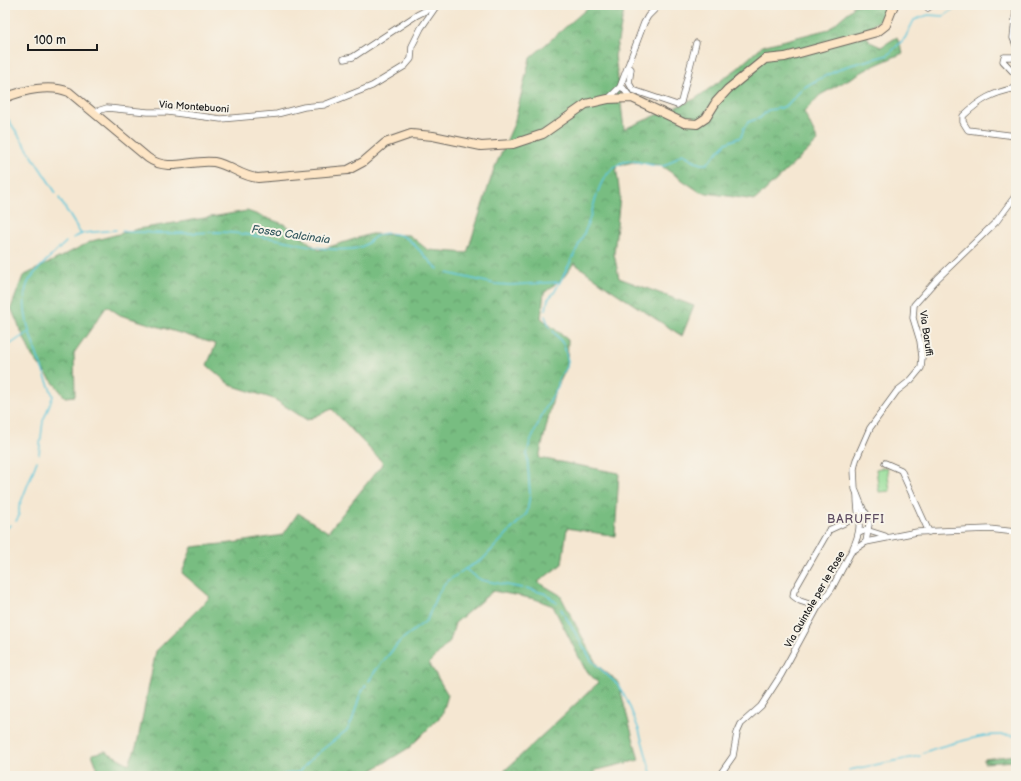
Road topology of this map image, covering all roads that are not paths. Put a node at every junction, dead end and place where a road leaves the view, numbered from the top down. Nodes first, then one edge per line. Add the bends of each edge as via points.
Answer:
1 (659, 5) edge
2 (894, 5) edge
3 (435, 6) edge
4 (1016, 9) edge
5 (696, 43) dead end
6 (1016, 45) edge
7 (1016, 57) edge
8 (344, 59) dead end
9 (628, 66) junction
10 (1016, 75) edge
11 (622, 86) junction
12 (1016, 88) edge
13 (621, 97) junction
14 (630, 97) junction
15 (5, 98) edge
16 (608, 99) junction
17 (657, 99) junction
18 (654, 108) junction
19 (94, 112) junction
20 (1016, 136) edge
21 (1016, 195) edge
22 (886, 463) dead end
23 (856, 493) junction
24 (866, 513) junction
25 (859, 516) junction
26 (869, 531) junction
27 (928, 532) junction
28 (1016, 532) edge
29 (859, 533) junction
30 (886, 537) junction
31 (866, 542) junction
32 (851, 552) junction
33 (818, 607) junction
34 (719, 776) edge

1 - 9 street via 644,23
2 - 18 main road via 886,25 877,32 763,61 722,95 701,122 684,123
3 - 8 street via 353,57
3 - 19 street, Via Montebuoni via 412,46 411,59 405,66 372,86 324,105 277,114 221,119 174,112 107,108
4 - 6 street via 1013,38
5 - 17 street via 681,102 672,105
7 - 10 street via 1004,57 1003,61
9 - 11 street
9 - 17 street via 631,69 629,83 633,90
11 - 13 street
11 - 14 street
11 - 16 street
12 - 20 street via 980,100 963,116 963,122 968,130
13 - 14 main road
13 - 16 main road
14 - 18 main road
15 - 19 main road via 40,89 59,88 74,95
16 - 19 main road via 586,104 543,134 513,144 481,146 411,134 385,143 363,162 348,170 258,178 214,162 170,166 158,164
17 - 18 street
21 - 23 street, Via Baruffi via 996,222 914,305 913,318 920,341 921,368 897,391 864,439 854,469
22 - 27 street via 901,470
23 - 24 street, Via Baruffi
23 - 25 street, Via Baruffi
24 - 25 street
24 - 26 street, Via Baruffi
25 - 29 street, Via Baruffi
25 - 33 street via 829,530 793,593 796,599
26 - 29 street
26 - 30 street
26 - 31 street, Via Baruffi
27 - 28 street, Via Quintole per le Rose via 989,528
27 - 30 street, Via Quintole per le Rose
29 - 31 street
29 - 32 street, Via Baruffi
30 - 31 street, Via Quintole per le Rose
31 - 32 street, Via Quintole per le Rose
32 - 33 street, Via Quintole per le Rose via 832,588
33 - 34 street, Via Quintole per le Rose via 791,658 761,706 741,724 733,756

